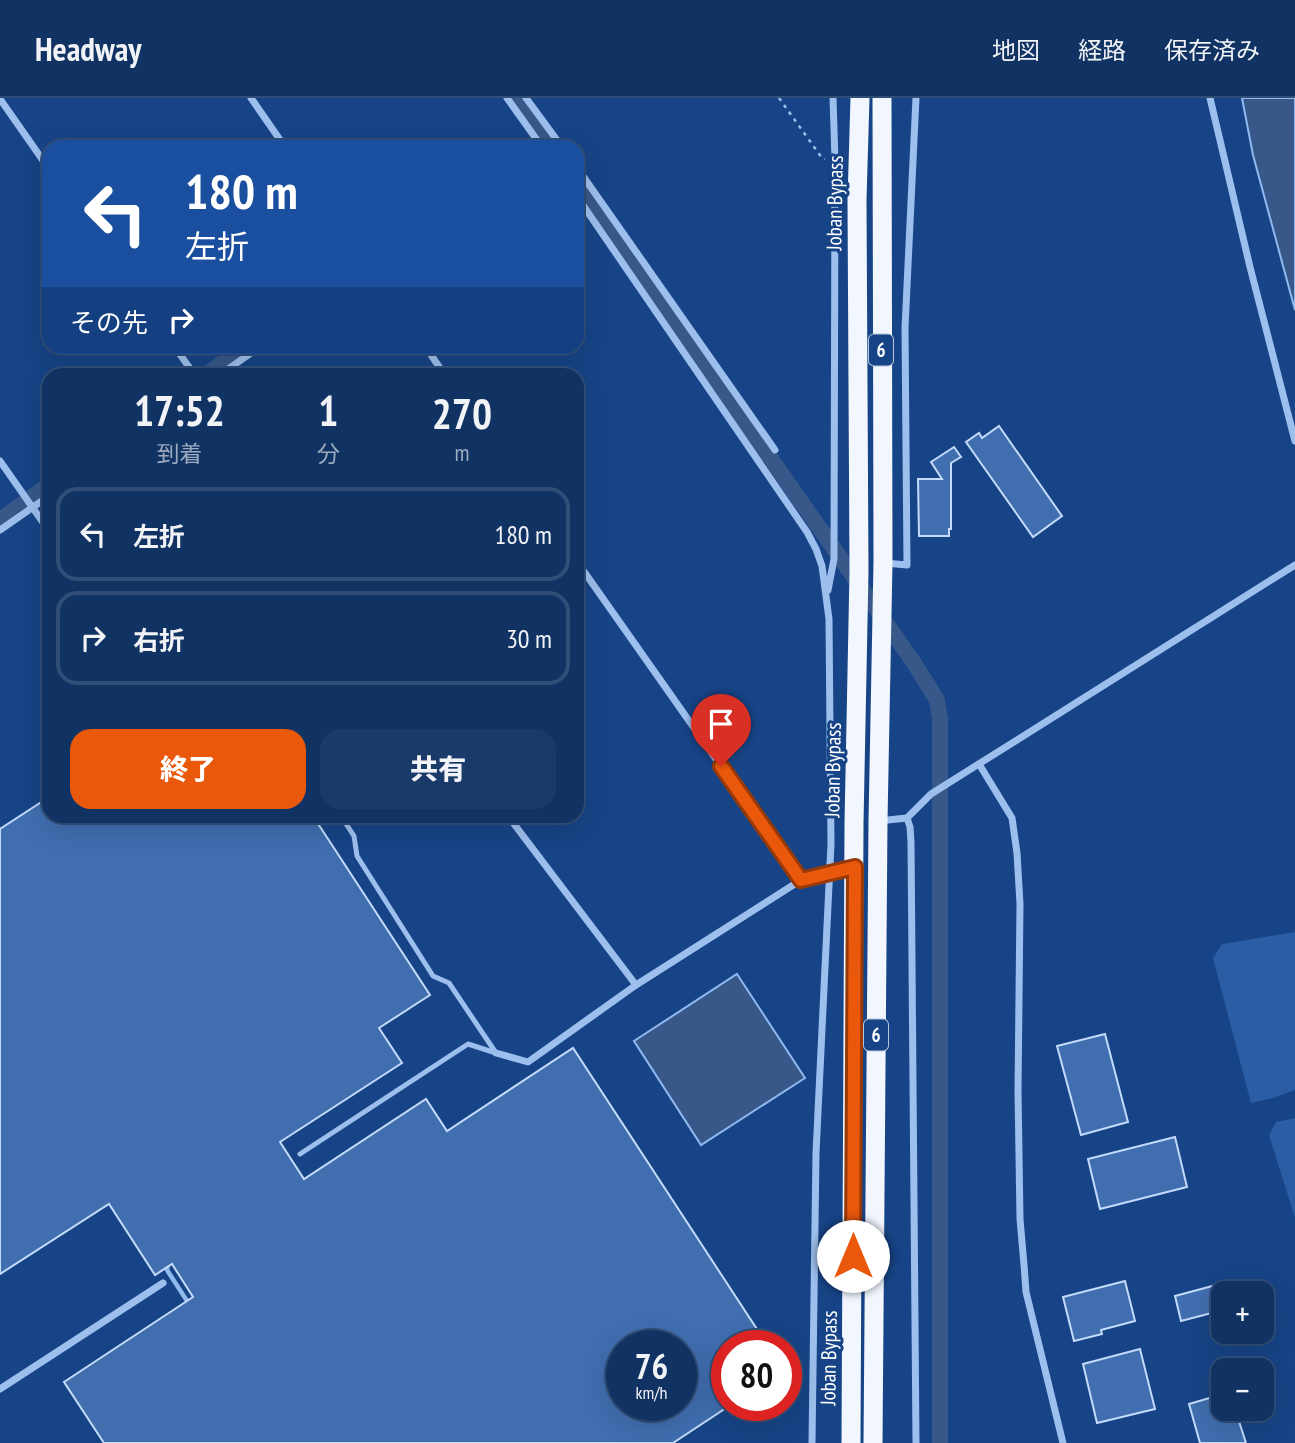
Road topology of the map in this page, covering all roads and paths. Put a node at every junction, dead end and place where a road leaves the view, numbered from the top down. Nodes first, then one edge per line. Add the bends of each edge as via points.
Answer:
1 (251, 98) edge
2 (507, 98) edge
3 (526, 98) edge
4 (779, 98) edge
5 (834, 98) edge
6 (860, 98) edge
7 (882, 98) edge
8 (916, 98) edge
9 (1210, 98) edge
10 (0, 99) edge
11 (547, 128) junction
12 (534, 137) junction
13 (280, 140) edge
14 (536, 140) edge
15 (556, 140) edge
16 (42, 159) edge
17 (835, 161) junction
18 (584, 178) edge
19 (584, 207) edge
20 (250, 354) edge
21 (230, 368) edge
22 (1295, 441) edge
23 (775, 450) dead end
24 (0, 461) edge
25 (42, 501) edge
26 (32, 507) junction
27 (42, 521) edge
28 (0, 530) edge
29 (883, 562) junction
30 (1295, 565) edge
31 (584, 572) edge
32 (827, 596) junction
33 (979, 764) junction
34 (907, 818) junction
35 (878, 821) junction
36 (346, 823) edge
37 (513, 823) edge
38 (855, 867) junction
39 (827, 874) junction
40 (801, 880) junction
41 (636, 985) junction
42 (496, 1053) junction
43 (300, 1154) dead end
44 (163, 1283) dead end
45 (0, 1390) edge
46 (812, 1443) edge
47 (851, 1443) edge
48 (873, 1443) edge
49 (916, 1443) edge
50 (1063, 1443) edge

1 - 13 street
2 - 12 street
3 - 11 street
4 - 17 path via 822,158
5 - 17 street
6 - 38 highway, Joban Bypass / 6
7 - 29 highway, Joban Bypass / 6
8 - 29 street via 905,328 908,565
9 - 22 street
10 - 16 street
11 - 12 street
11 - 15 street
12 - 14 street
17 - 32 street via 834,559
18 - 23 street
19 - 32 street via 807,532 817,549
20 - 21 street
24 - 26 street
25 - 26 street
26 - 27 street
26 - 28 street
29 - 35 highway, Joban Bypass / 6
30 - 33 street
31 - 40 street
32 - 39 street via 831,844
33 - 34 street via 931,794
33 - 50 street via 1012,818 1017,853 1020,1219 1026,1292
34 - 35 street
34 - 49 street via 911,842
35 - 48 highway, Joban Bypass / 6
36 - 42 lane via 354,836 357,856 433,976 449,983
37 - 41 street
38 - 39 street
38 - 47 highway, Joban Bypass / 6
39 - 40 street
39 - 46 street via 816,1153
40 - 41 street
41 - 42 street via 528,1062
42 - 43 lane via 468,1044
44 - 45 street

